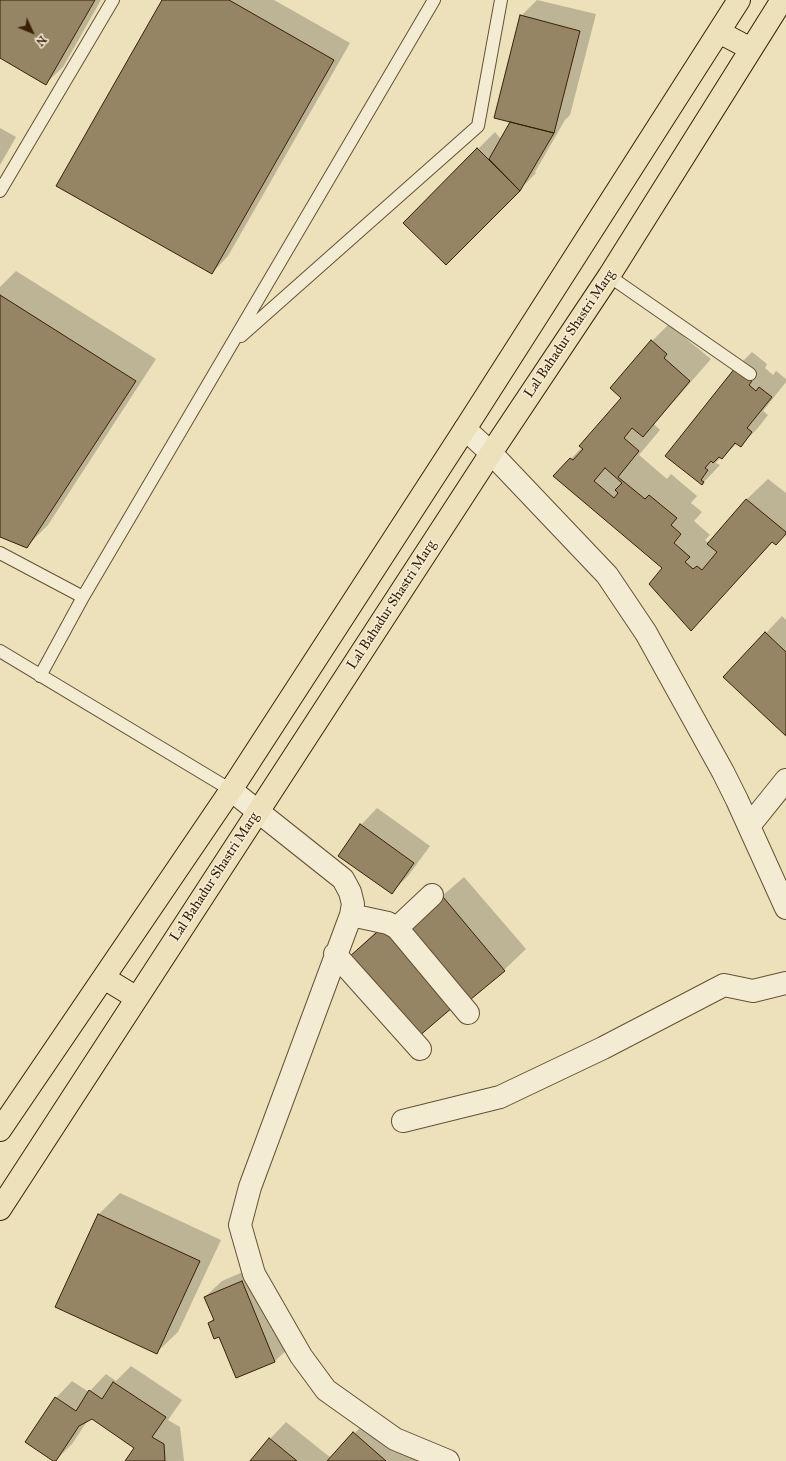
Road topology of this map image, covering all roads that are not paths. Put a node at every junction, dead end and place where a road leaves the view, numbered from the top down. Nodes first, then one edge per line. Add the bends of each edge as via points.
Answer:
1 (113, 0) edge
2 (434, 0) edge
3 (501, 0) edge
4 (739, 0) edge
5 (782, 0) edge
6 (719, 32) junction
7 (751, 50) junction
8 (0, 191) edge
9 (609, 276) junction
10 (231, 345) junction
11 (750, 374) dead end
12 (465, 429) junction
13 (491, 453) junction
14 (0, 553) edge
15 (83, 597) junction
16 (0, 651) edge
17 (40, 676) junction
18 (786, 780) edge
19 (231, 790) junction
20 (258, 811) junction
21 (750, 826) junction
22 (432, 895) dead end
23 (786, 908) edge
24 (351, 915) junction
25 (397, 928) junction
26 (335, 954) junction
27 (104, 978) junction
28 (786, 983) edge
29 (137, 998) junction
30 (468, 1013) dead end
31 (420, 1049) dead end
32 (403, 1121) dead end
33 (0, 1130) edge
34 (0, 1209) edge
35 (448, 1461) edge

1 - 8 lane
2 - 10 lane
3 - 10 lane via 478,126
4 - 6 main road
5 - 7 main road, Lal Bahadur Shastri Marg
6 - 7 main road
6 - 12 main road
7 - 9 main road, Lal Bahadur Shastri Marg
9 - 11 lane
9 - 13 main road, Lal Bahadur Shastri Marg
10 - 15 lane
12 - 13 street
12 - 19 main road
13 - 20 main road, Lal Bahadur Shastri Marg
13 - 21 street via 607,575 646,633
14 - 15 lane
15 - 17 lane
16 - 17 lane
17 - 19 lane
18 - 21 street
19 - 20 street
19 - 27 main road
20 - 24 street via 343,878 353,904
20 - 29 main road, Lal Bahadur Shastri Marg
21 - 23 street
22 - 25 street
24 - 25 street via 388,923
24 - 26 street
25 - 30 street
26 - 31 street
26 - 35 street via 250,1187 240,1225 254,1274 301,1356 326,1390 395,1439
27 - 29 main road
27 - 33 main road
28 - 32 street via 754,991 724,985 603,1048 500,1097
29 - 34 main road, Lal Bahadur Shastri Marg

